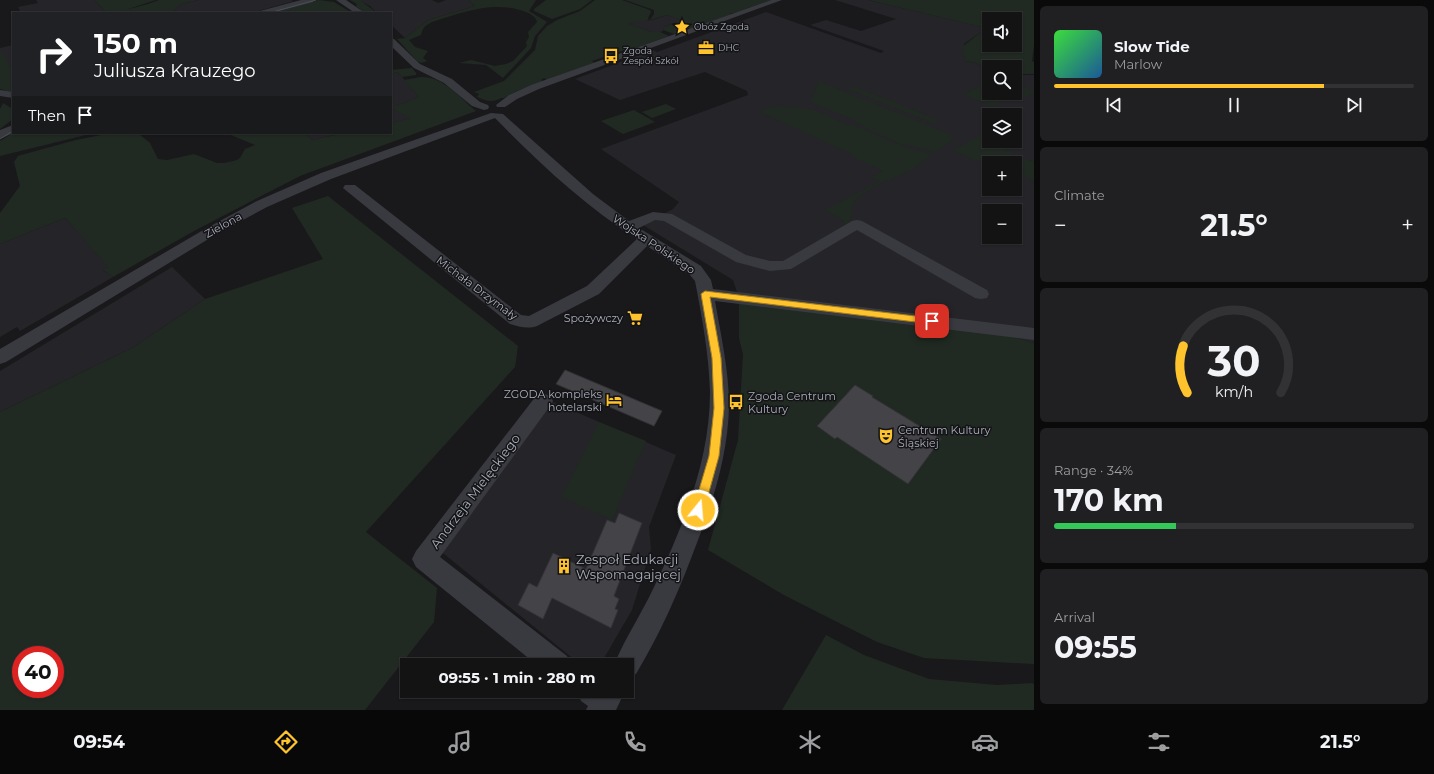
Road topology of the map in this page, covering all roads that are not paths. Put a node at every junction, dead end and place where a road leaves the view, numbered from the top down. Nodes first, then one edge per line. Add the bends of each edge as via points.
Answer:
1 (310, 0) edge
2 (340, 0) edge
3 (778, 0) edge
4 (267, 12) edge
5 (359, 12) edge
6 (392, 42) edge
7 (0, 93) edge
8 (12, 95) edge
9 (0, 98) edge
10 (12, 100) edge
11 (491, 111) junction
12 (350, 188) dead end
13 (628, 227) junction
14 (647, 238) junction
15 (705, 294) junction
16 (981, 294) dead end
17 (1034, 334) edge
18 (0, 357) edge
19 (543, 401) dead end
20 (549, 658) edge
21 (631, 658) edge

1 - 4 street
2 - 5 street
3 - 11 street via 535,87
6 - 11 street, Wojska Polskiego via 417,66 448,81 476,104
7 - 8 street
9 - 10 street
11 - 13 street, Wojska Polskiego via 588,197
11 - 18 street, Zielona via 462,126 326,176 262,204 210,232
12 - 14 street, Michała Drzymały via 516,320 531,322 593,290
13 - 14 street, Wojska Polskiego
13 - 16 street via 654,216 667,217 742,259 770,266 786,266 857,224
14 - 15 street, Wojska Polskiego via 696,270 703,280
15 - 17 street
15 - 21 street, Wojska Polskiego via 715,350 719,395 714,456 698,510 676,567
19 - 20 street, Andrzeja Mielęckiego via 424,559

